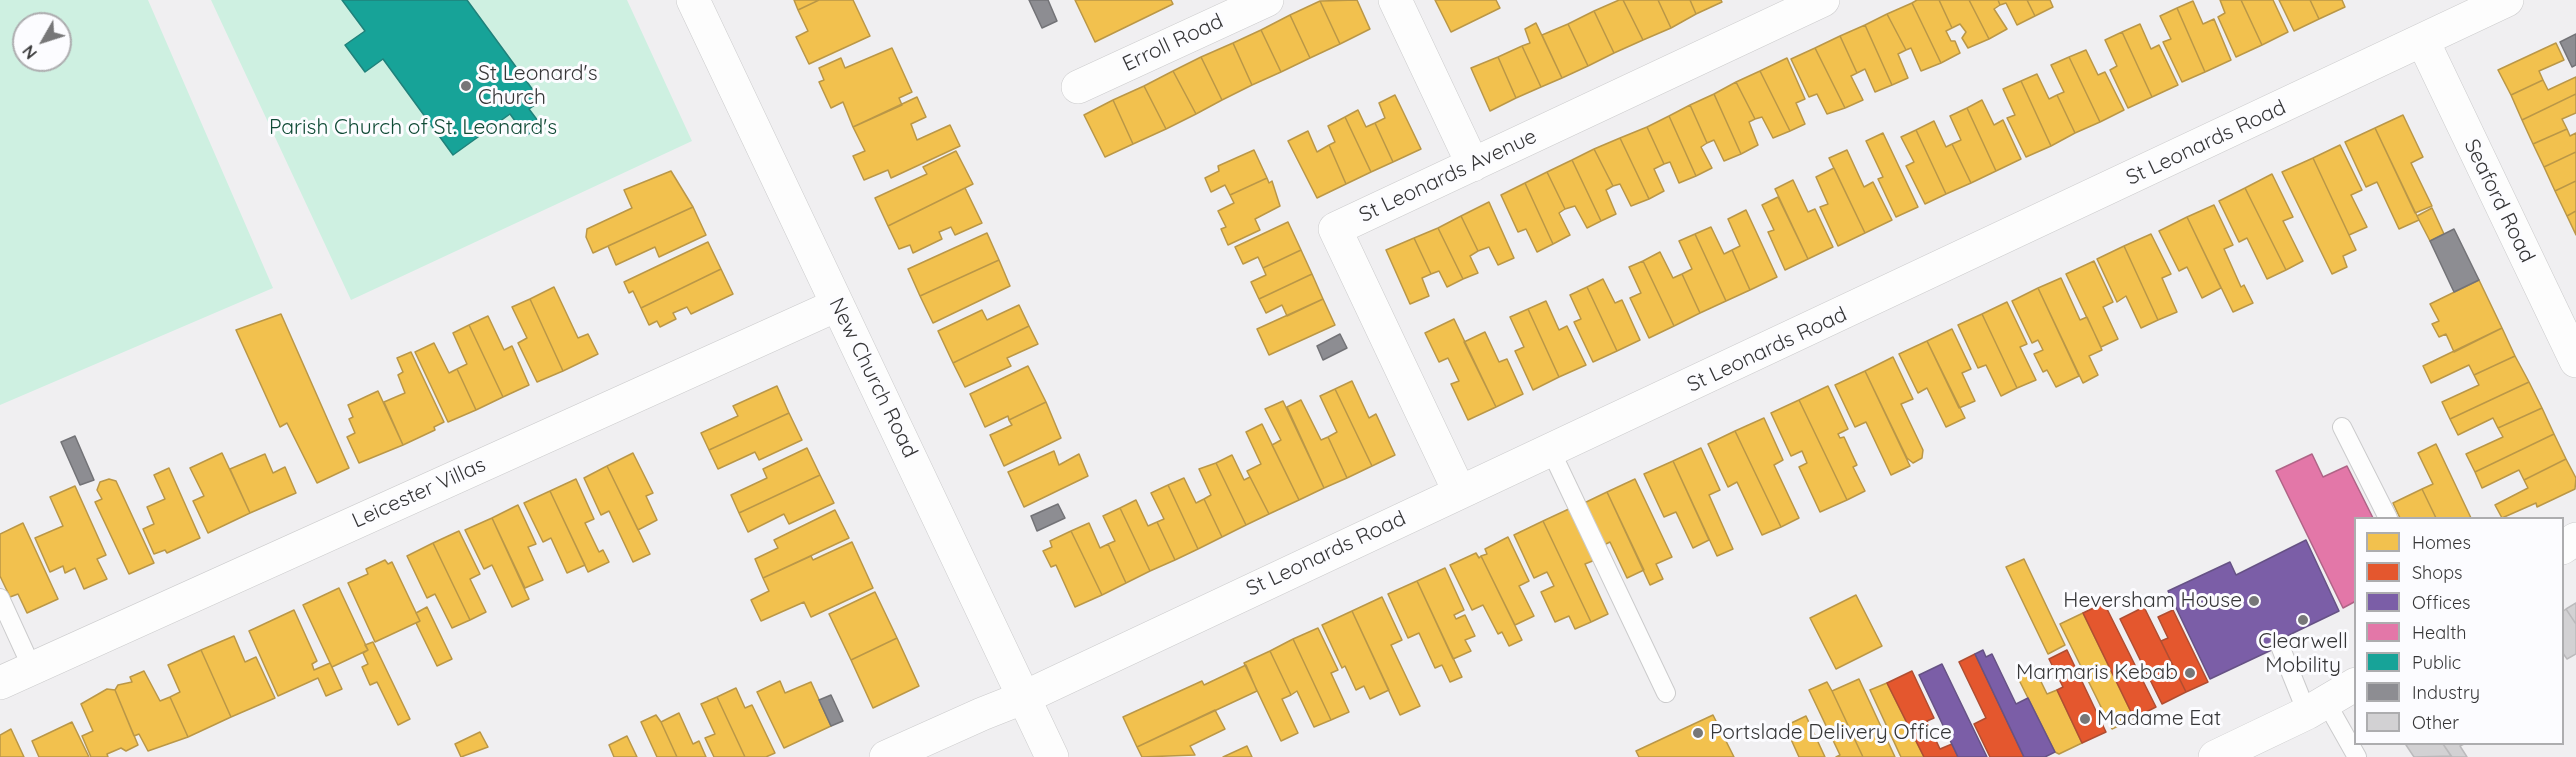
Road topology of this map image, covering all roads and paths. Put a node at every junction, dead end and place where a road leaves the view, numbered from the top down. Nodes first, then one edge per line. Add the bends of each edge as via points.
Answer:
1 (693, 0) edge
2 (1267, 0) edge
3 (1395, 0) edge
4 (1823, 0) edge
5 (2507, 0) edge
6 (2422, 41) junction
7 (1078, 87) dead end
8 (1473, 165) junction
9 (837, 304) junction
10 (2576, 361) edge
11 (2342, 427) dead end
12 (1551, 451) junction
13 (1459, 491) junction
14 (2387, 517) edge
15 (0, 598) edge
16 (2280, 646) dead end
17 (33, 668) junction
18 (0, 683) edge
19 (2354, 685) edge
20 (1666, 693) dead end
21 (1025, 698) junction
22 (2316, 707) junction
23 (886, 757) edge
24 (1052, 757) edge
25 (2215, 757) edge
26 (2357, 757) edge

1 - 9 street, New Church Road
2 - 7 street, Erroll Road
3 - 8 street
4 - 8 street, St Leonards Avenue
5 - 6 street, St Leonards Road
6 - 10 street, Seaford Road
6 - 12 street, St Leonards Road
8 - 13 street, St Leonards Avenue via 1335,229
9 - 17 street, Leicester Villas
9 - 21 street, New Church Road
11 - 14 lane
12 - 13 street, St Leonards Road
12 - 20 lane
13 - 21 street, St Leonards Road
15 - 17 lane
16 - 22 lane
17 - 18 street, Leicester Villas
19 - 22 street
21 - 23 street, St Leonards Road
21 - 24 street, New Church Road
22 - 25 street
22 - 26 lane

